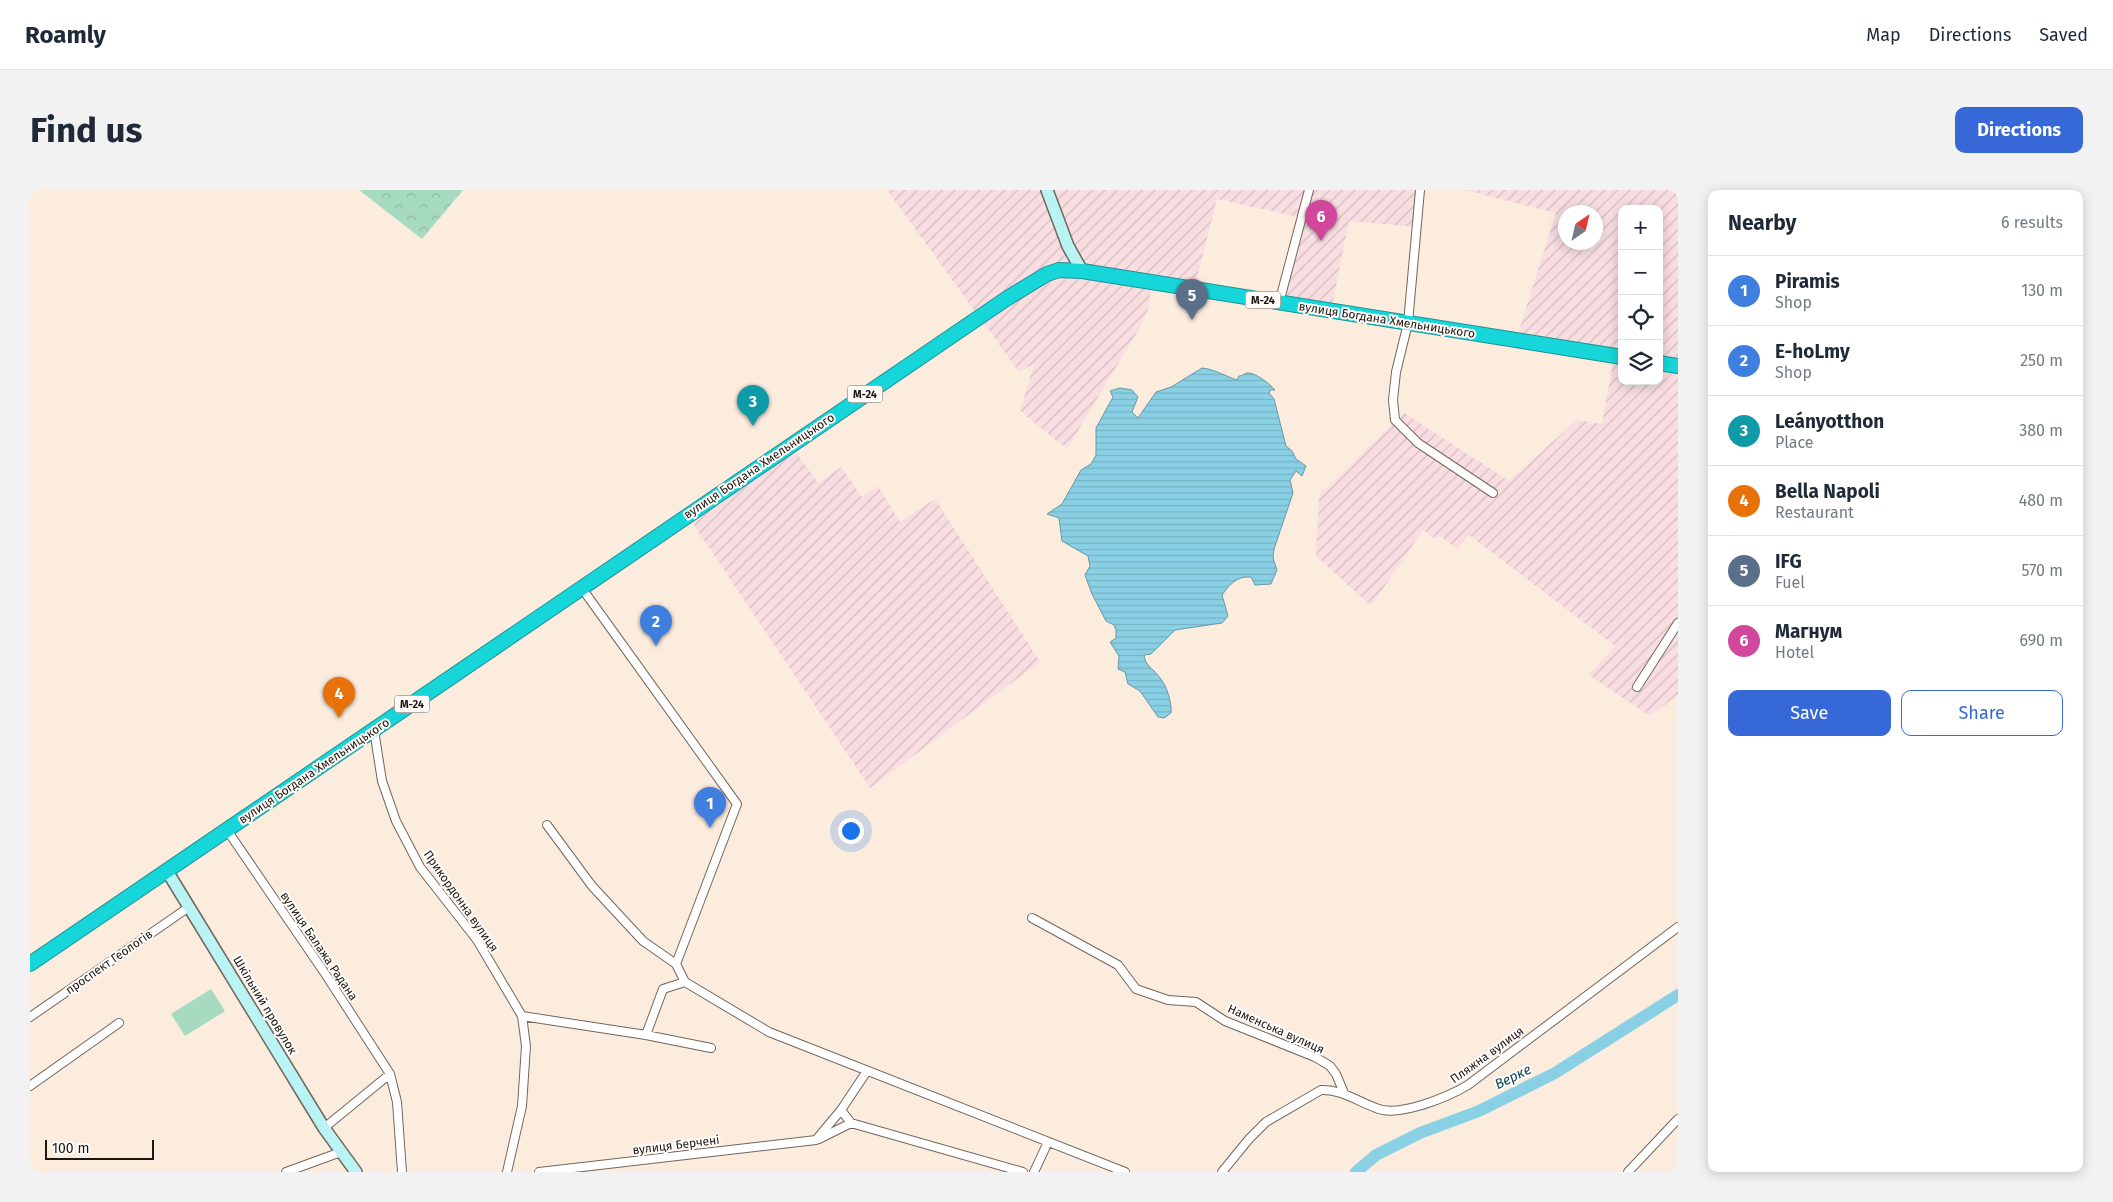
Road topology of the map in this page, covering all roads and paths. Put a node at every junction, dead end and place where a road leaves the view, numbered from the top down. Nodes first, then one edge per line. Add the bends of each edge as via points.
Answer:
1 (1047, 190) edge
2 (1309, 190) edge
3 (1420, 190) edge
4 (1082, 271) junction
5 (1279, 303) junction
6 (1408, 323) junction
7 (1618, 356) edge
8 (1663, 364) edge
9 (1678, 366) edge
10 (1493, 493) dead end
11 (582, 587) junction
12 (1678, 623) edge
13 (1637, 687) dead end
14 (374, 730) junction
15 (547, 825) dead end
16 (228, 830) junction
17 (167, 871) junction
18 (189, 906) junction
19 (1032, 918) dead end
20 (1678, 927) edge
21 (30, 964) edge
22 (676, 964) junction
23 (685, 982) junction
24 (522, 1016) junction
25 (30, 1017) edge
26 (119, 1023) dead end
27 (646, 1035) junction
28 (711, 1048) dead end
29 (867, 1071) junction
30 (390, 1074) junction
31 (30, 1086) edge
32 (1344, 1094) junction
33 (841, 1110) junction
34 (1678, 1119) edge
35 (851, 1123) junction
36 (324, 1128) junction
37 (816, 1140) junction
38 (1048, 1142) junction
39 (341, 1152) junction
40 (286, 1172) edge
41 (356, 1172) edge
42 (402, 1172) edge
43 (507, 1172) edge
44 (539, 1172) edge
45 (1023, 1172) edge
46 (1034, 1172) edge
47 (1125, 1172) edge
48 (1222, 1172) edge
49 (1628, 1172) edge

1 - 4 main road via 1068,246
2 - 5 street
3 - 6 street
4 - 5 highway, вулиця Богдана Хмельницького / М-24
4 - 11 highway, вулиця Богдана Хмельницького / М-24 via 1059,270 1035,280
5 - 6 highway, вулиця Богдана Хмельницького / М-24
6 - 7 highway, вулиця Богдана Хмельницького / М-24
6 - 10 street via 1396,372 1395,420 1418,443
8 - 9 highway
11 - 14 highway, вулиця Богдана Хмельницького / М-24
11 - 22 street via 737,804
12 - 13 street
14 - 16 highway, вулиця Богдана Хмельницького / М-24
14 - 24 street, Прикордонна вулиця via 382,781 396,821 420,867 477,940
15 - 22 street via 592,886 644,941
16 - 17 highway, вулиця Богдана Хмельницького / М-24
16 - 30 street, вулиця Балажа Радана
17 - 18 main road, Шкільний провулок
17 - 21 highway, М-24
18 - 25 street, проспект Геологів
18 - 36 main road, Шкільний провулок
19 - 32 street, Наменська вулиця via 1118,965 1136,989 1168,1000 1196,1002 1225,1021 1315,1057 1330,1066
20 - 32 street, Пляжна вулиця via 1449,1096 1390,1112
22 - 23 street
23 - 27 street via 663,989
23 - 29 street via 768,1032
24 - 27 street
24 - 43 street, Прикордонна вулиця via 526,1046 522,1106
26 - 31 street
27 - 28 street
29 - 33 street
29 - 38 street
30 - 36 street
30 - 42 street, вулиця Балажа Радана via 397,1102
32 - 48 street, Пляжна вулиця via 1330,1089 1321,1090 1281,1112 1249,1139
33 - 35 street
33 - 37 street
34 - 49 street
35 - 37 street, вулиця Берчені
35 - 45 street
36 - 39 main road, Шкільний провулок
37 - 44 street, вулиця Берчені
38 - 46 street
38 - 47 street
39 - 40 street
39 - 41 main road, Шкільний провулок

